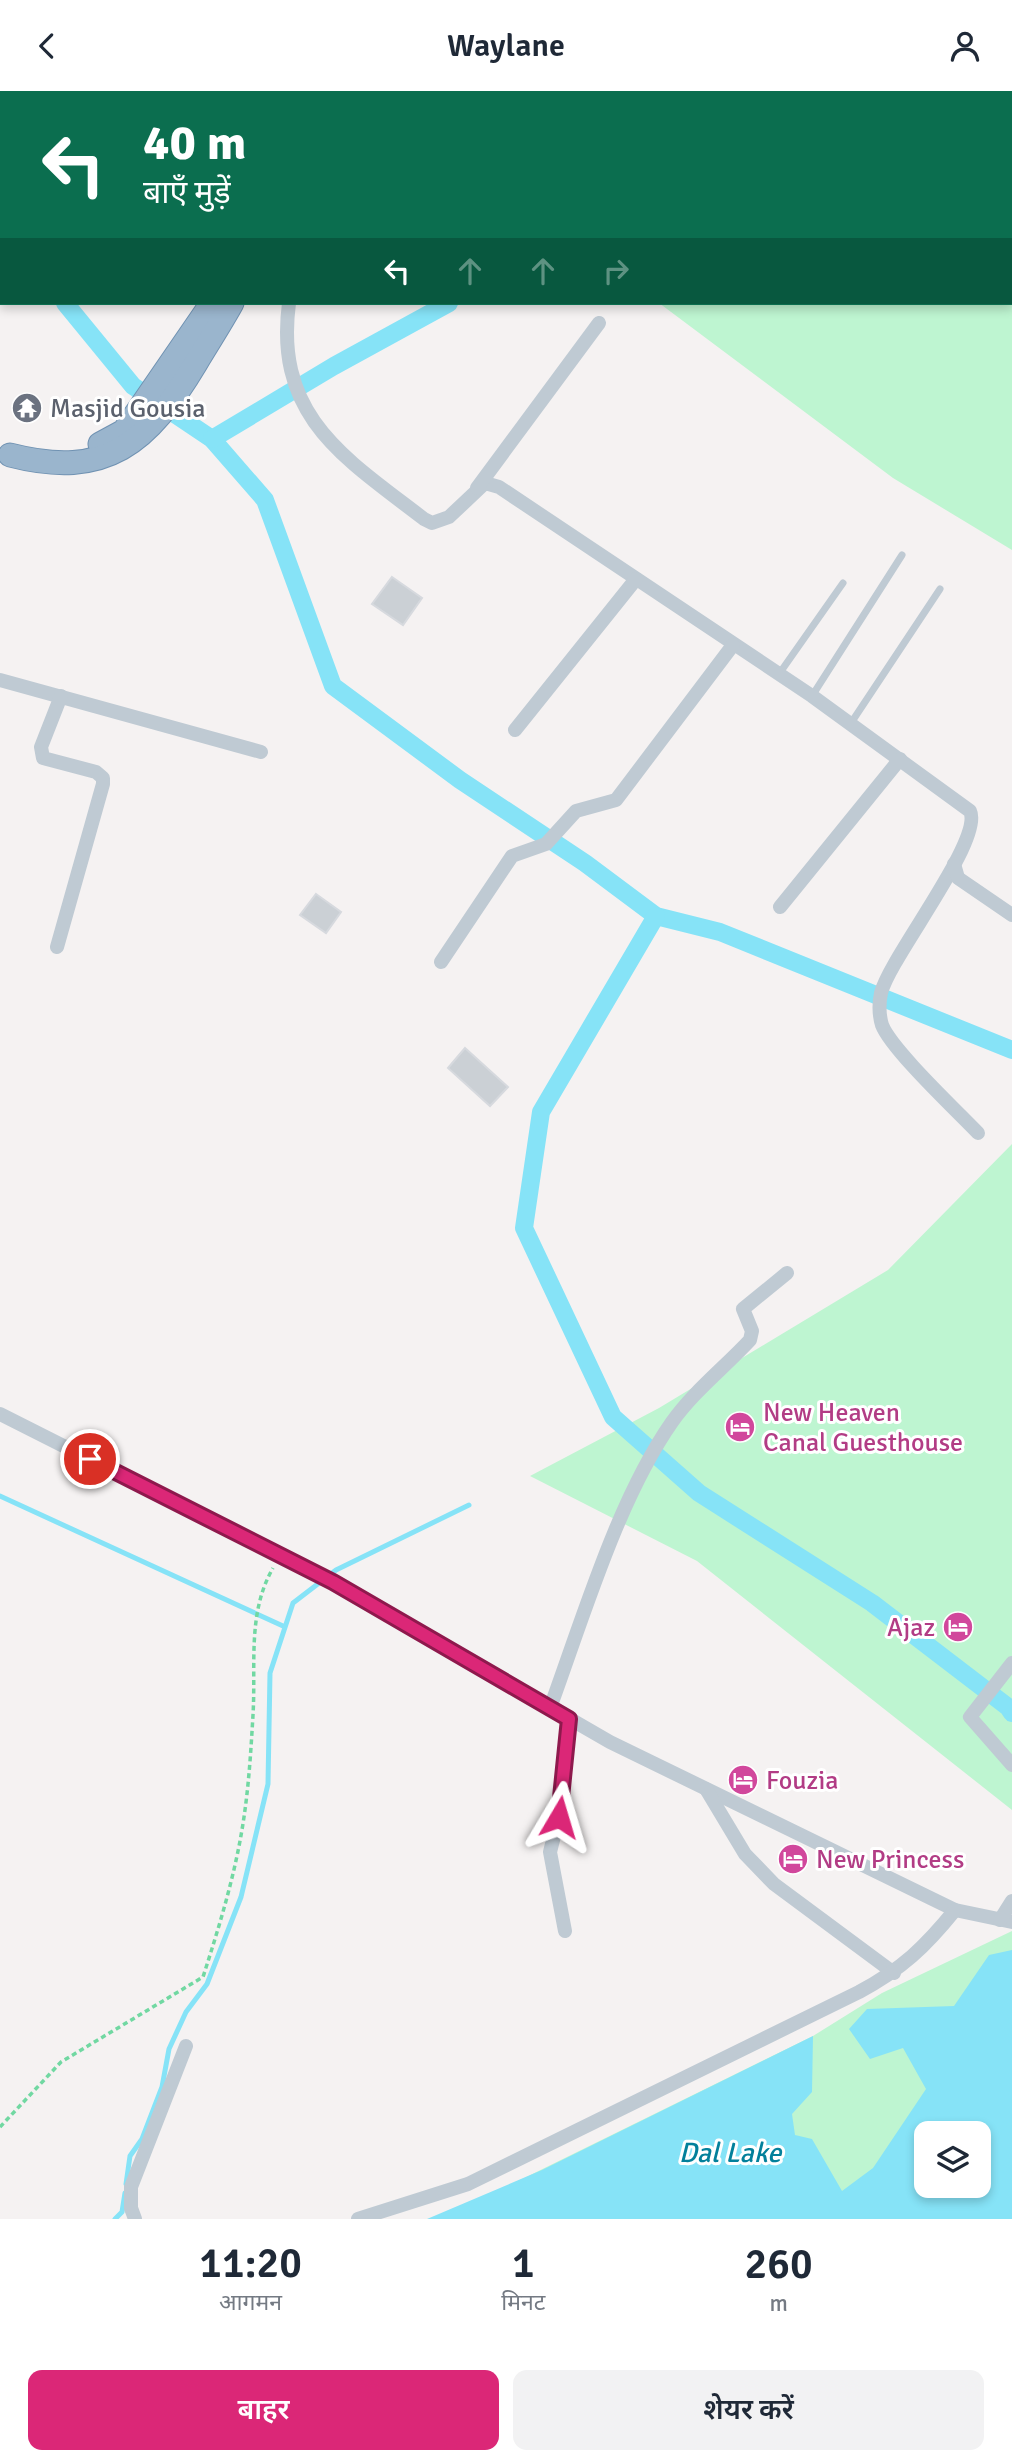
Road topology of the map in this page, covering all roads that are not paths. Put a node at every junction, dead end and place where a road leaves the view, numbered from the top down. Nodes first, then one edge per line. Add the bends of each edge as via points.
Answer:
1 (224, 305) edge
2 (289, 305) edge
3 (599, 323) dead end
4 (5, 455) edge
5 (477, 488) junction
6 (902, 555) dead end
7 (636, 579) junction
8 (844, 583) dead end
9 (940, 589) dead end
10 (733, 645) junction
11 (779, 674) junction
12 (0, 680) edge
13 (61, 696) junction
14 (812, 696) junction
15 (851, 723) junction
16 (515, 730) dead end
17 (261, 752) dead end
18 (900, 759) junction
19 (954, 864) junction
20 (780, 907) dead end
21 (1012, 915) edge
22 (57, 947) dead end
23 (441, 963) dead end
24 (978, 1133) dead end
25 (787, 1273) dead end
26 (0, 1414) edge
27 (1012, 1663) edge
28 (550, 1708) junction
29 (569, 1719) junction
30 (1012, 1765) edge
31 (706, 1789) junction
32 (1012, 1901) edge
33 (955, 1910) junction
34 (1006, 1921) edge
35 (565, 1931) dead end
36 (894, 1973) junction
37 (186, 2046) dead end
38 (135, 2219) edge
39 (358, 2219) edge

1 - 4 highway via 176,396 116,453 89,460 36,462
2 - 5 street via 291,369 319,431 339,453 432,523 449,517
3 - 5 street
5 - 7 street via 485,483 499,487
6 - 14 lane
7 - 10 street
7 - 16 street
8 - 11 lane
9 - 15 lane
10 - 11 street
10 - 23 street via 620,796 607,805 576,810 546,844 517,853 505,864
11 - 14 street
12 - 13 street
13 - 17 street
13 - 22 street via 41,747 43,758 96,772 103,784
14 - 15 street
15 - 18 street
18 - 19 street via 970,811 971,823
18 - 20 street
19 - 21 street via 958,878
19 - 24 street via 881,993 879,1015 892,1041
25 - 28 street via 743,1309 750,1341 686,1406 660,1441 616,1531
26 - 28 street via 312,1570
27 - 30 street via 970,1717
28 - 29 street
29 - 31 street
29 - 35 street via 561,1808 550,1852
31 - 33 street
31 - 36 street via 745,1854 774,1884
32 - 34 street
33 - 34 street
33 - 36 street via 924,1948
36 - 39 street via 651,2097 467,2184
37 - 38 street via 131,2187

